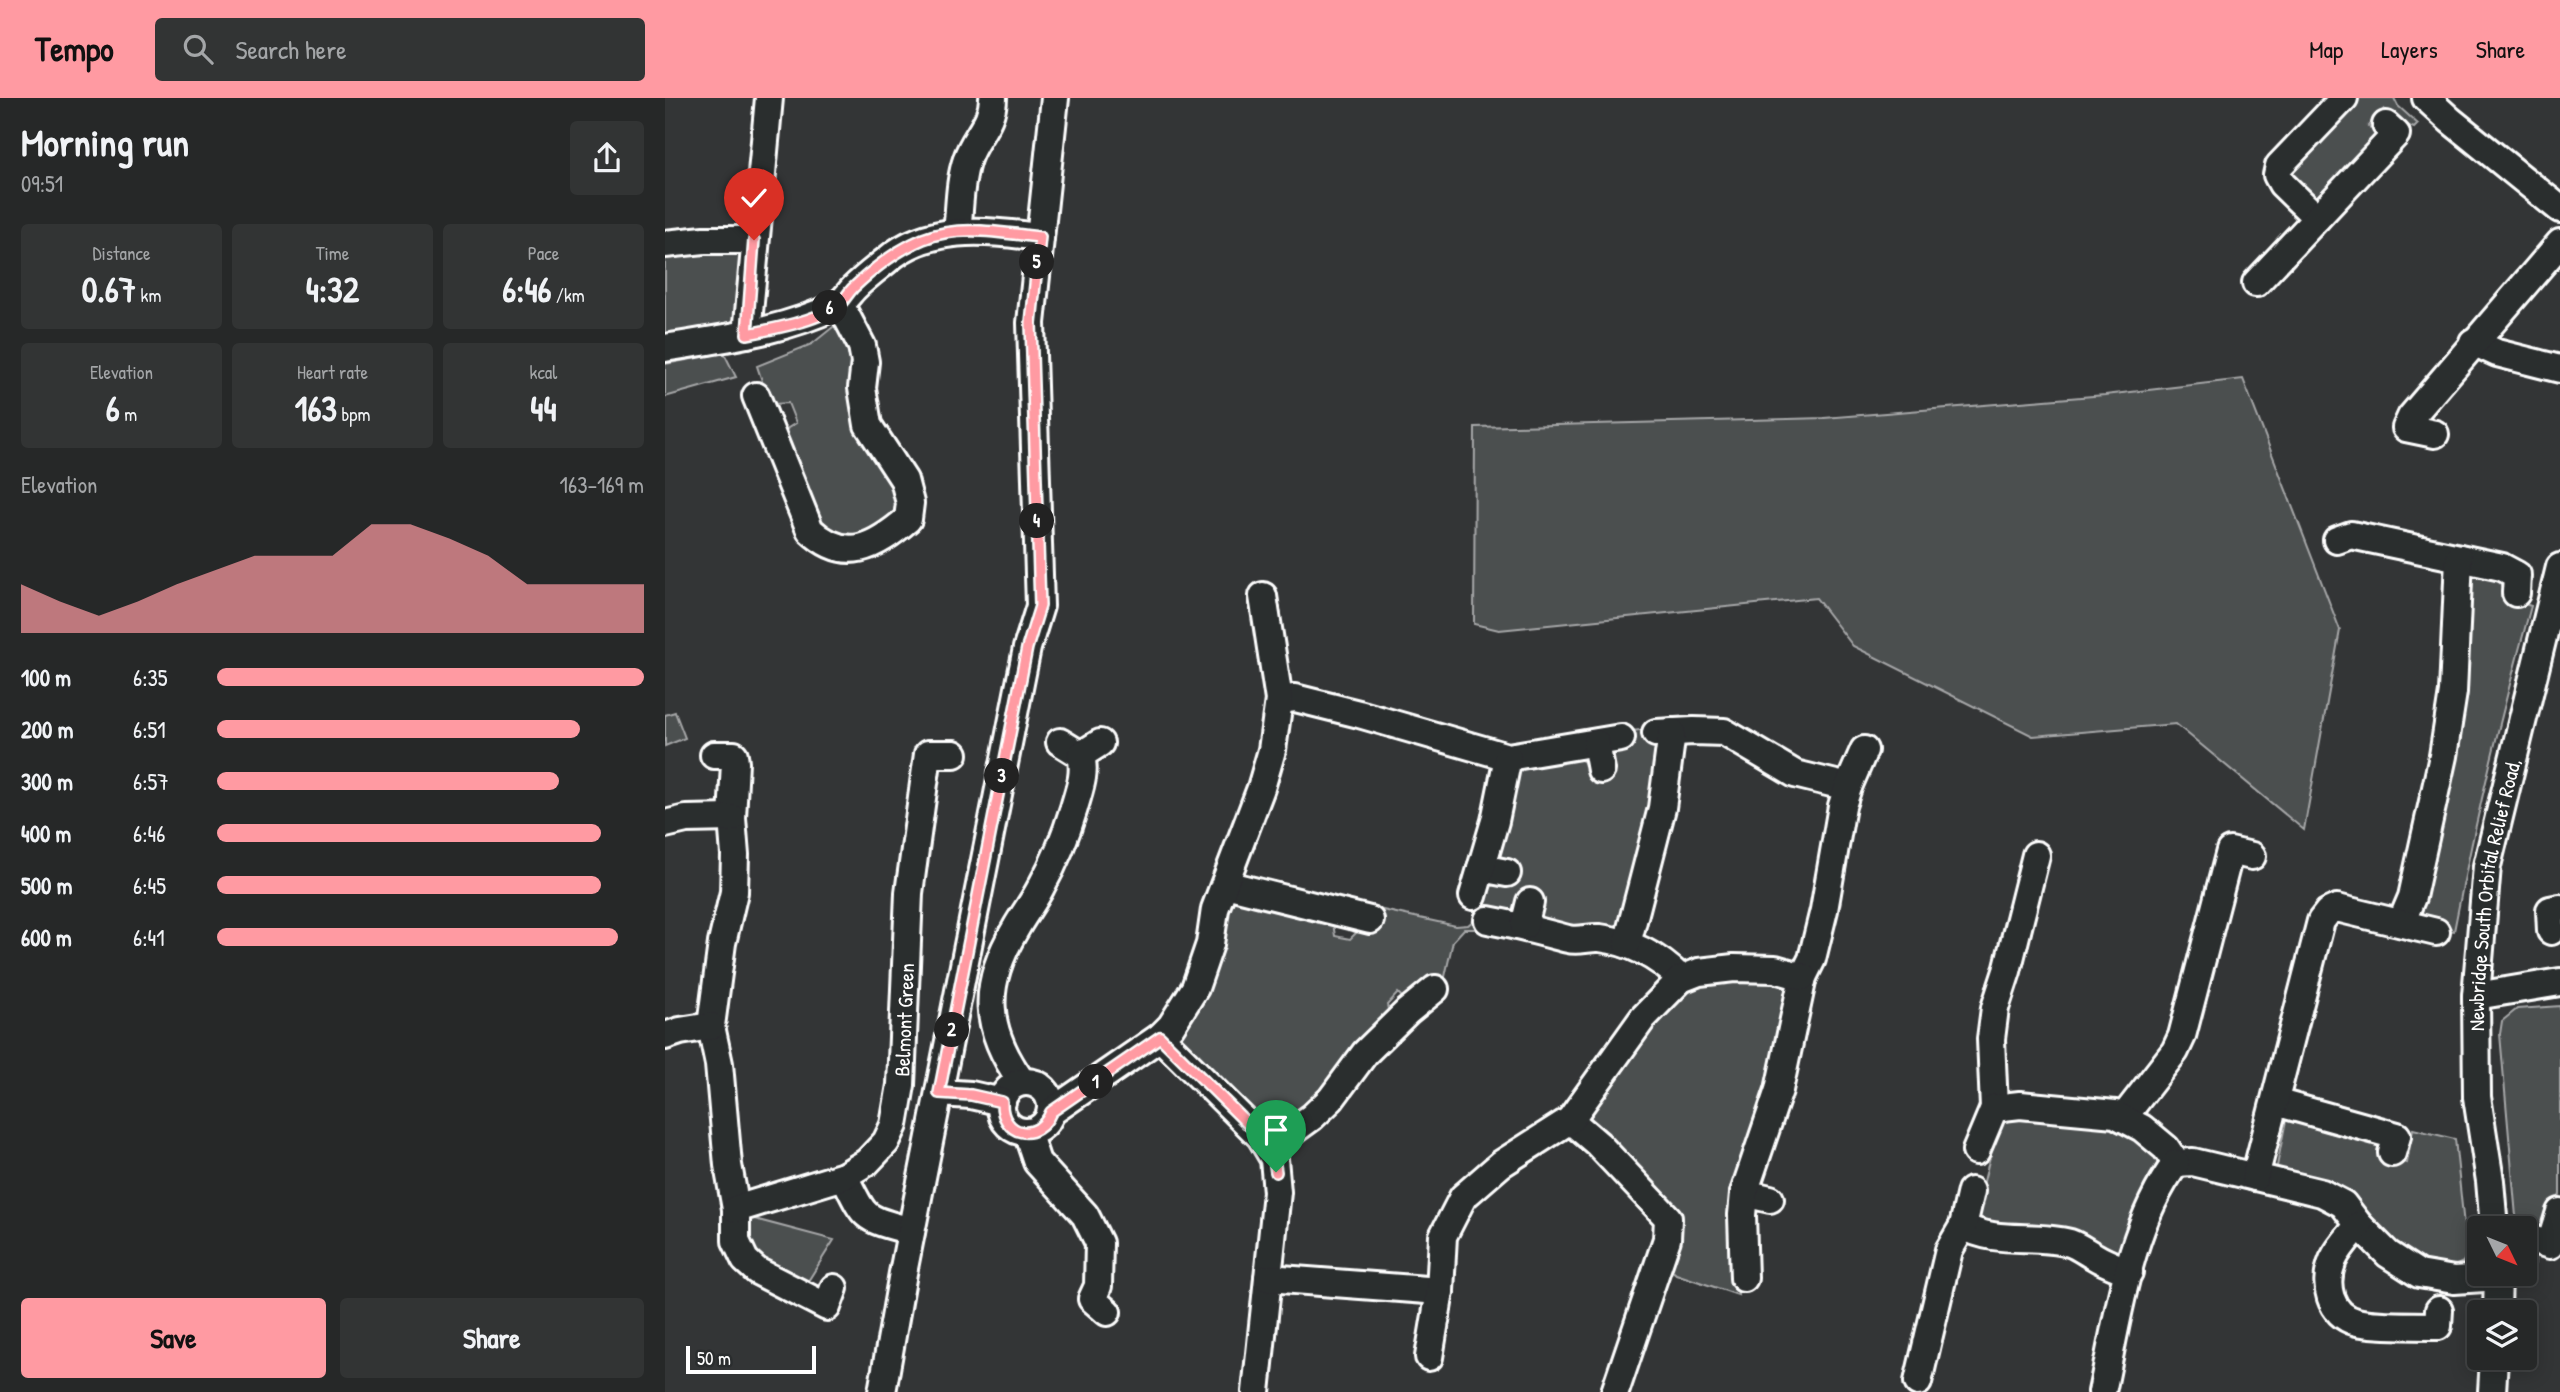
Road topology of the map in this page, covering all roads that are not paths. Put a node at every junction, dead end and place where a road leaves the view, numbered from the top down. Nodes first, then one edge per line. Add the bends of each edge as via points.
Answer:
1 (769, 98) edge
2 (993, 98) edge
3 (1055, 98) edge
4 (2344, 98) edge
5 (2426, 98) edge
6 (2386, 125) dead end
7 (2560, 209) edge
8 (2317, 218) junction
9 (957, 232) junction
10 (1040, 237) junction
11 (754, 240) junction
12 (2560, 243) edge
13 (665, 244) edge
14 (2256, 283) dead end
15 (840, 304) junction
16 (747, 334) junction
17 (2473, 342) junction
18 (665, 348) edge
19 (2560, 369) edge
20 (756, 396) dead end
21 (2435, 434) dead end
22 (2337, 540) dead end
23 (2459, 558) junction
24 (2560, 567) edge
25 (2516, 593) dead end
26 (1263, 596) dead end
27 (1279, 700) junction
28 (1621, 738) dead end
29 (1595, 743) junction
30 (1080, 747) dead end
31 (1864, 750) dead end
32 (954, 754) dead end
33 (714, 755) dead end
34 (1508, 757) junction
35 (1601, 770) dead end
36 (1848, 787) junction
37 (731, 817) junction
38 (665, 824) edge
39 (2036, 855) dead end
40 (2252, 856) dead end
41 (1481, 868) junction
42 (1507, 873) dead end
43 (1224, 884) junction
44 (1473, 896) dead end
45 (1488, 920) dead end
46 (1353, 923) dead end
47 (2401, 923) junction
48 (2436, 932) dead end
49 (1627, 944) junction
50 (1804, 977) junction
51 (1681, 979) junction
52 (2560, 982) edge
53 (1436, 989) dead end
54 (2476, 996) junction
55 (711, 1026) junction
56 (665, 1036) edge
57 (1160, 1037) junction
58 (1022, 1082) junction
59 (939, 1093) junction
60 (1002, 1102) junction
61 (2274, 1102) junction
62 (1994, 1108) junction
63 (1051, 1112) junction
64 (2123, 1118) junction
65 (1570, 1120) junction
66 (1027, 1132) junction
67 (1269, 1148) junction
68 (1976, 1151) dead end
69 (2392, 1153) dead end
70 (2176, 1163) junction
71 (844, 1176) junction
72 (2255, 1177) junction
73 (1971, 1191) dead end
74 (1744, 1193) junction
75 (1770, 1199) dead end
76 (736, 1209) junction
77 (2560, 1212) edge
78 (2493, 1216) edge
79 (2359, 1225) junction
80 (1963, 1226) junction
81 (911, 1231) junction
82 (2537, 1241) edge
83 (2129, 1272) junction
84 (1268, 1278) junction
85 (1744, 1278) dead end
86 (2467, 1279) edge
87 (834, 1288) dead end
88 (1440, 1291) junction
89 (1090, 1305) dead end
90 (2439, 1310) dead end
91 (1429, 1357) dead end
92 (2493, 1370) edge
93 (1918, 1382) dead end
94 (882, 1392) edge
95 (1256, 1392) edge
96 (1615, 1392) edge
97 (2102, 1392) edge
98 (2492, 1392) edge

1 - 11 street
2 - 9 street via 990,118 966,161
3 - 10 street
4 - 8 street via 2279,166 2282,184
5 - 7 street
6 - 8 street via 2396,134
8 - 14 street
9 - 10 street
9 - 15 street via 925,239 891,256
10 - 59 street via 1031,323 1040,606 1027,648
11 - 13 street
11 - 16 street
12 - 17 street
15 - 16 street via 810,318
15 - 20 street via 862,345 868,425 904,480 910,503 908,519 868,546 847,550 825,544 810,530 777,420
16 - 18 street
17 - 19 street
17 - 21 street via 2406,428
22 - 23 street via 2351,535
23 - 25 street via 2517,575
23 - 47 street via 2453,692 2443,756 2412,897
24 - 54 street, Newbridge South Orbital Relief Road, via 2487,866
26 - 27 street
27 - 34 street via 1295,698
27 - 43 street via 1261,788
28 - 29 street
29 - 34 street
29 - 35 street
30 - 58 street via 1083,775 1068,827 1042,886 1003,953 993,988 995,1033
31 - 36 street
32 - 71 street, Belmont Green via 928,754 909,893 901,1085 894,1125 886,1142
33 - 37 street via 734,755
34 - 41 street
36 - 49 street via 1795,774 1724,732 1663,732 1663,808
36 - 50 street via 1824,910
37 - 38 street
37 - 55 street via 734,892
39 - 62 street via 1995,1008 1991,1038
40 - 64 street via 2230,851 2182,1035 2175,1051
41 - 42 street
41 - 44 street
43 - 46 street
43 - 57 street via 1195,988
45 - 49 street via 1527,914 1570,940 1599,938
47 - 48 street
47 - 61 street via 2337,908 2321,921
49 - 51 street via 1664,962
50 - 51 street via 1775,969 1734,968
50 - 74 street via 1779,1090
51 - 65 street via 1643,1018
52 - 54 street
53 - 67 street via 1401,1005 1321,1108
54 - 78 street, Newbridge South Orbital Relief Road, via 2477,1097
55 - 56 street
55 - 76 street
57 - 63 street
57 - 67 street
58 - 60 street via 1009,1089
58 - 63 street via 1044,1090
59 - 60 street
59 - 81 street
60 - 66 street via 1007,1123
61 - 69 street via 2397,1136
61 - 72 street
62 - 64 street via 2020,1105
62 - 68 street
63 - 66 street via 1042,1126
64 - 70 street via 2166,1148
65 - 88 street via 1501,1164 1463,1197 1443,1236
65 - 96 street via 1668,1218 1667,1239 1640,1281
66 - 89 street via 1037,1162 1085,1215 1099,1243 1098,1286
67 - 84 street via 1277,1192
70 - 72 street via 2193,1162
70 - 83 street via 2148,1213
71 - 76 street, Belmont Green
71 - 81 street via 870,1219
72 - 79 street via 2322,1193 2343,1204
73 - 80 street
74 - 75 street
74 - 85 street
76 - 87 street via 736,1241 745,1260 757,1271 827,1307
77 - 82 street via 2550,1245
79 - 86 street via 2388,1254 2419,1274
79 - 90 street via 2333,1260 2328,1282 2339,1313 2356,1321 2438,1326
80 - 83 street via 1977,1234 2072,1244
80 - 93 street via 1949,1250
81 - 94 street
83 - 97 street
84 - 88 street
84 - 95 street
88 - 91 street
92 - 98 street

